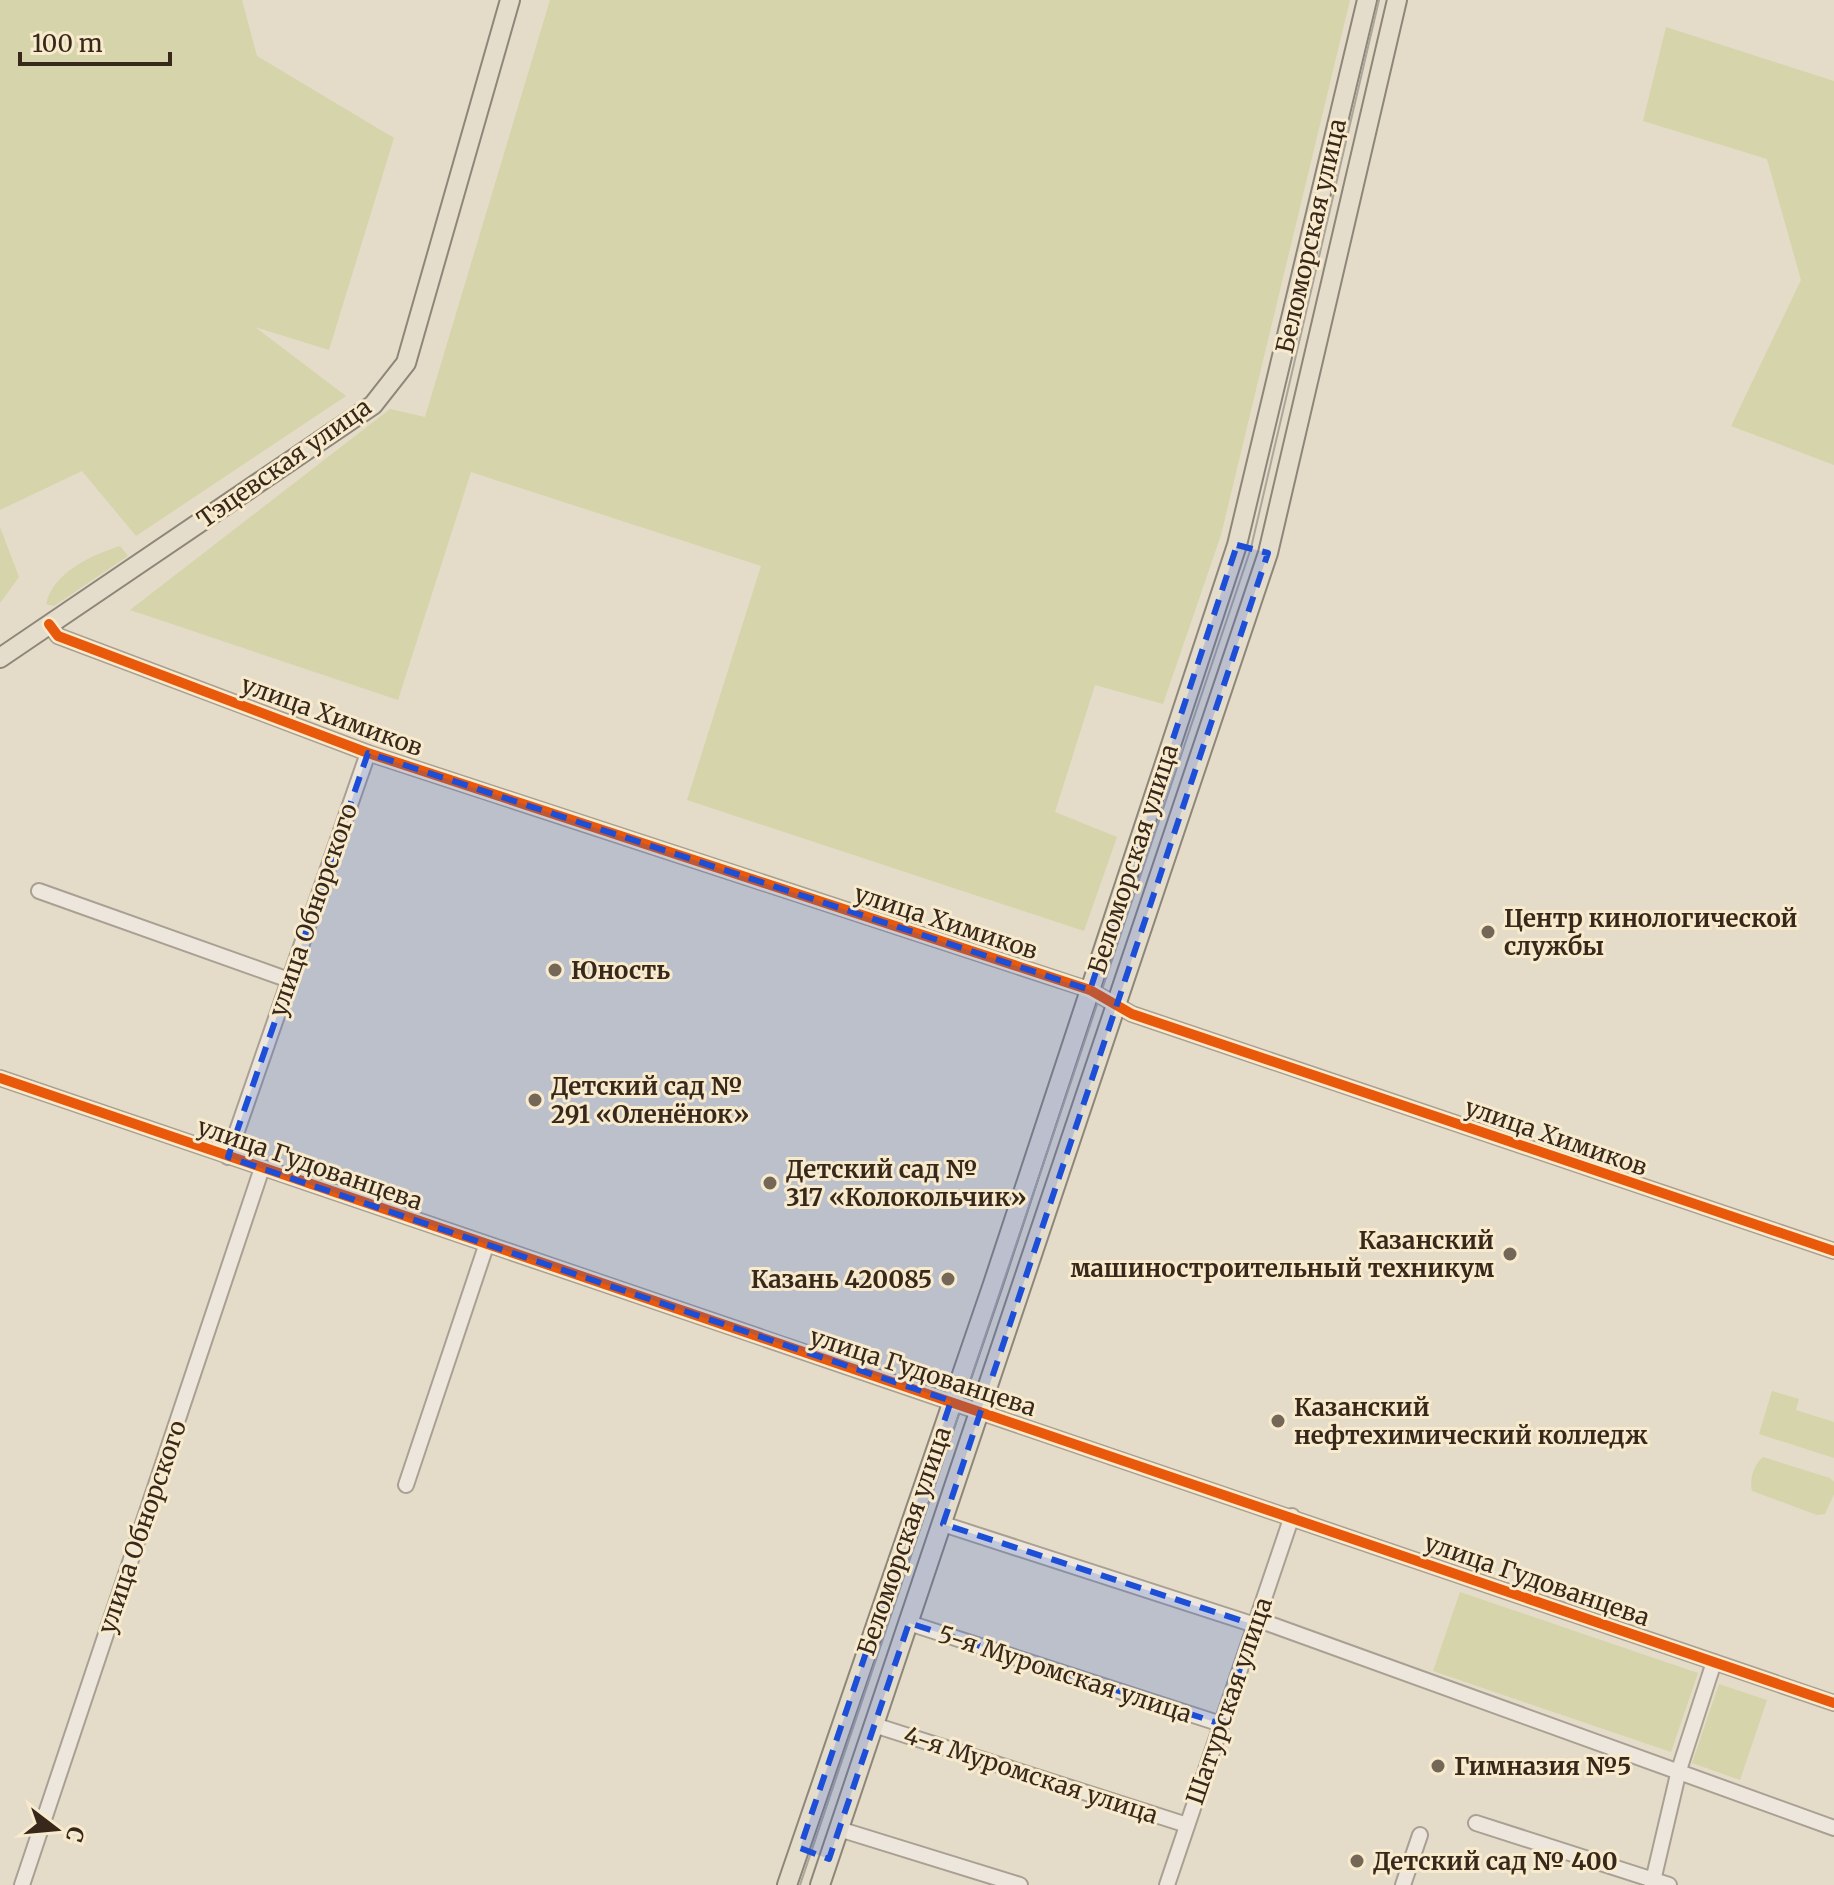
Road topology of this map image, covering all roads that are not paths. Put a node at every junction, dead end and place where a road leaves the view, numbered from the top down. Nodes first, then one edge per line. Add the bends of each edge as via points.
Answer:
1 (510, 0) edge
2 (1367, 0) edge
3 (1397, 0) edge
4 (1410, 0) edge
5 (1386, 46) junction
6 (1237, 545) junction
7 (1268, 553) junction
8 (49, 624) junction
9 (0, 658) edge
10 (368, 753) junction
11 (39, 891) dead end
12 (289, 980) junction
13 (1090, 990) junction
14 (1116, 1007) junction
15 (0, 1078) edge
16 (228, 1157) junction
17 (262, 1168) junction
18 (486, 1246) junction
19 (1834, 1251) edge
20 (951, 1402) junction
21 (981, 1413) junction
22 (406, 1485) dead end
23 (1292, 1516) junction
24 (943, 1524) junction
25 (909, 1623) junction
26 (1255, 1625) junction
27 (1714, 1662) junction
28 (1834, 1703) edge
29 (1221, 1724) junction
30 (874, 1725) junction
31 (1679, 1770) junction
32 (1476, 1823) dead end
33 (1187, 1825) junction
34 (1834, 1828) edge
35 (839, 1829) junction
36 (1420, 1835) dead end
37 (800, 1848) junction
38 (829, 1859) junction
39 (1652, 1882) edge
40 (22, 1885) edge
41 (787, 1885) edge
42 (820, 1885) edge
43 (1020, 1885) edge
44 (1167, 1885) edge
45 (1403, 1885) edge
46 (1669, 1885) edge

1 - 8 main road, Тэцевская улица via 406,363 373,405
2 - 6 main road, Беломорская улица
3 - 5 main road, Беломорская улица
4 - 5 main road
5 - 7 main road, Беломорская улица
6 - 7 main road
6 - 13 main road, Беломорская улица
7 - 14 main road, Беломорская улица
8 - 9 main road, Тэцевская улица
8 - 10 street, улица Химиков via 58,636
10 - 12 street, улица Обнорского
10 - 13 street, улица Химиков
11 - 12 street
12 - 16 street, улица Обнорского
13 - 14 street, улица Химиков
13 - 20 main road, Беломорская улица
14 - 19 street, улица Химиков
14 - 21 main road, Беломорская улица
15 - 16 street, улица Гудованцева
16 - 17 street, улица Гудованцева
17 - 18 street, улица Гудованцева
17 - 40 street, улица Обнорского
18 - 20 street, улица Гудованцева
18 - 22 street
20 - 21 street, улица Гудованцева
20 - 37 main road, Беломорская улица
21 - 23 street, улица Гудованцева
21 - 24 main road, Беломорская улица
23 - 26 street, Шатурская улица
23 - 27 street, улица Гудованцева
24 - 25 main road, Беломорская улица
24 - 26 street
25 - 29 street, 5-я Муромская улица
25 - 30 main road, Беломорская улица
26 - 29 street, Шатурская улица
26 - 31 street via 1264,1622
27 - 28 street, улица Гудованцева
27 - 31 street
29 - 33 street, Шатурская улица
30 - 33 street, 4-я Муромская улица
30 - 35 main road, Беломорская улица
31 - 34 street
31 - 39 street
32 - 39 street
33 - 44 street, Шатурская улица
35 - 38 main road, Беломорская улица
35 - 43 street
36 - 45 street
37 - 38 main road
37 - 41 main road, Беломорская улица
38 - 42 main road, Беломорская улица
39 - 46 street

